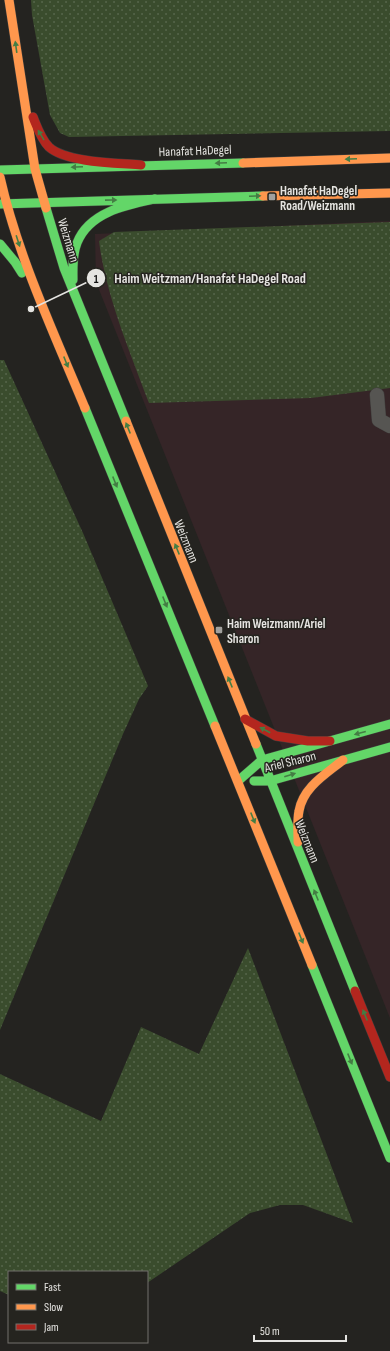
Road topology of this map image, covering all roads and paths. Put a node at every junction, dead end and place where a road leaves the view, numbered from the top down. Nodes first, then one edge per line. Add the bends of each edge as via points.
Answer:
1 (9, 0) edge
2 (22, 85) junction
3 (390, 158) edge
4 (141, 165) junction
5 (35, 169) junction
6 (0, 170) edge
7 (0, 177) edge
8 (390, 193) edge
9 (155, 199) junction
10 (44, 203) junction
11 (3, 204) edge
12 (0, 244) edge
13 (75, 297) junction
14 (47, 314) junction
15 (377, 395) dead end
16 (390, 426) edge
17 (245, 719) junction
18 (390, 724) edge
19 (330, 741) junction
20 (390, 747) edge
21 (262, 760) junction
22 (343, 760) junction
23 (270, 781) junction
24 (238, 782) junction
25 (298, 850) junction
26 (390, 1077) edge
27 (390, 1158) edge

2 -> 1 main road, Weizmann
4 -> 2 main road via 83,159 67,156 50,148 37,128
2 - 5 main road, Weizmann
3 -> 4 main road, Hanafat HaDegel
4 -> 5 main road, Hanafat HaDegel
5 - 6 main road, Hanafat HaDegel
5 - 10 main road, Weizmann
7 - 11 main road
9 -> 8 main road
10 -> 9 main road
9 - 13 main road via 108,211 82,233 76,244 72,271
10 - 11 main road
10 - 13 main road, Weizmann
11 -> 14 main road
12 - 14 main road via 15,262
17 -> 13 main road, Weizmann
14 -> 24 main road
15 - 16 street via 379,420
19 -> 17 main road via 308,741 276,736
17 - 21 main road, Weizmann
18 -> 19 main road, Ariel Sharon
19 - 21 main road, Ariel Sharon
20 - 22 main road, Ariel Sharon
21 - 23 main road, Weizmann
21 - 24 main road, Ariel Sharon
23 -> 22 main road, Ariel Sharon
22 - 25 main road via 307,792 301,802
23 - 24 main road, Ariel Sharon
23 - 25 main road, Weizmann
24 -> 27 main road
26 -> 25 main road, Weizmann

